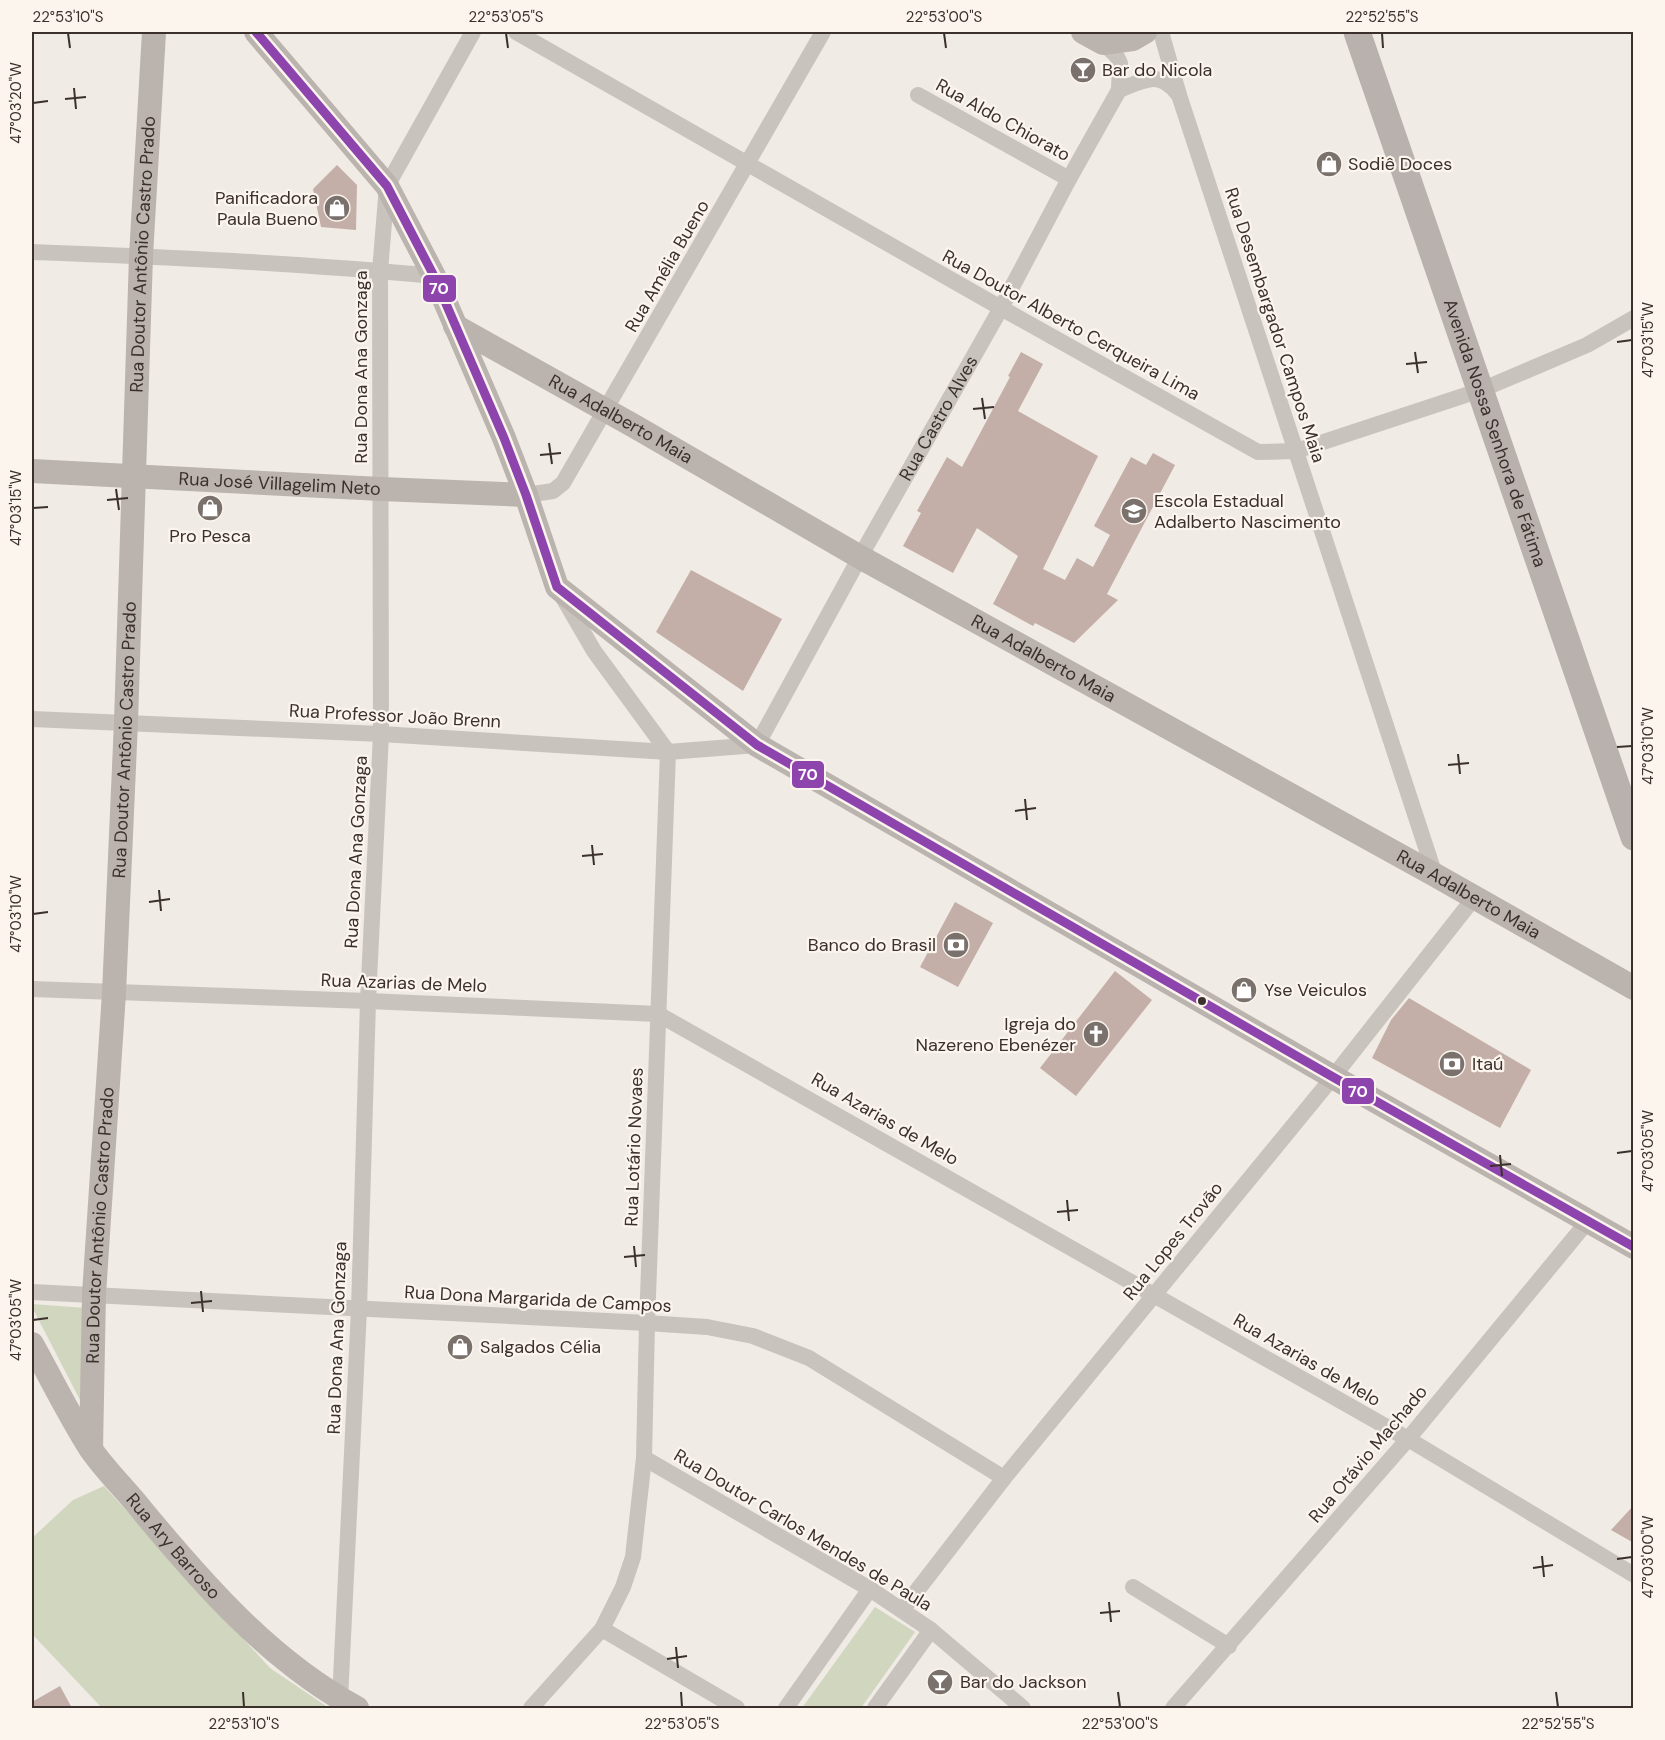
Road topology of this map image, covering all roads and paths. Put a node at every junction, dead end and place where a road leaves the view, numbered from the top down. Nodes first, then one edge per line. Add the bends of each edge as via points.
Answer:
1 (154, 32) edge
2 (256, 32) edge
3 (473, 32) edge
4 (516, 32) edge
5 (823, 32) edge
6 (1145, 32) edge
7 (1161, 32) edge
8 (1357, 32) edge
9 (1093, 37) edge
10 (1119, 90) junction
11 (918, 95) dead end
12 (1179, 95) junction
13 (747, 165) junction
14 (1069, 179) junction
15 (387, 186) junction
16 (32, 252) edge
17 (141, 256) junction
18 (380, 271) junction
19 (434, 276) junction
20 (1000, 308) junction
21 (1634, 318) edge
22 (455, 326) junction
23 (1481, 390) junction
24 (607, 411) junction
25 (1296, 451) junction
26 (32, 471) edge
27 (133, 476) junction
28 (381, 489) junction
29 (525, 495) junction
30 (860, 557) junction
31 (557, 587) junction
32 (32, 718) edge
33 (126, 722) junction
34 (381, 734) junction
35 (757, 745) junction
36 (668, 752) junction
37 (1634, 837) edge
38 (1435, 875) junction
39 (1474, 898) junction
40 (1634, 988) edge
41 (32, 989) edge
42 (114, 993) junction
43 (368, 1001) junction
44 (658, 1014) junction
45 (1334, 1077) junction
46 (1588, 1221) junction
47 (1634, 1247) edge
48 (32, 1292) edge
49 (94, 1294) junction
50 (1153, 1295) junction
51 (359, 1310) junction
52 (647, 1323) junction
53 (32, 1344) edge
54 (1408, 1439) junction
55 (91, 1449) junction
56 (644, 1458) junction
57 (1004, 1478) junction
58 (1634, 1575) edge
59 (1133, 1587) dead end
60 (870, 1589) junction
61 (902, 1610) junction
62 (602, 1629) junction
63 (931, 1630) junction
64 (1229, 1646) junction
65 (348, 1704) edge
66 (531, 1708) edge
67 (737, 1708) edge
68 (786, 1708) edge
69 (875, 1708) edge
70 (1023, 1708) edge
71 (1173, 1708) edge

1 - 17 main road, Rua Doutor Antônio Castro Prado
2 - 15 main road
3 - 15 street
4 - 13 street, Rua Doutor Alberto Cerqueira Lima
5 - 13 street, Rua Amélia Bueno
6 - 9 main road, Rua Castro Alves via 1133,39
7 - 12 street
8 - 23 main road, Avenida Nossa Senhora de Fátima
9 - 10 street, Rua Castro Alves via 1120,63
10 - 12 street via 1149,79 1171,85
10 - 14 street, Rua Castro Alves
11 - 14 street, Rua Aldo Chiorato
12 - 25 street, Rua Desembargador Campos Maia
13 - 20 street, Rua Doutor Alberto Cerqueira Lima
13 - 24 street, Rua Amélia Bueno
14 - 20 street, Rua Castro Alves
15 - 18 street, Rua Dona Ana Gonzaga
15 - 19 main road
16 - 17 street
17 - 18 street
17 - 27 main road, Rua Doutor Antônio Castro Prado
18 - 19 street
18 - 28 street, Rua Dona Ana Gonzaga
19 - 22 main road
20 - 25 street, Rua Doutor Alberto Cerqueira Lima via 1258,452
20 - 30 street, Rua Castro Alves
21 - 23 street, Rua Doutor Alberto Cerqueira Lima via 1587,345
22 - 24 main road, Rua Adalberto Maia
22 - 29 main road
23 - 25 street, Rua Doutor Alberto Cerqueira Lima
23 - 37 main road, Avenida Nossa Senhora de Fátima
24 - 29 street, Rua Amélia Bueno via 563,483 553,491
24 - 30 main road, Rua Adalberto Maia
25 - 38 street, Rua Desembargador Campos Maia
26 - 27 main road, Rua José Villagelim Neto
27 - 28 main road, Rua José Villagelim Neto
27 - 33 main road, Rua Doutor Antônio Castro Prado
28 - 29 main road, Rua José Villagelim Neto
28 - 34 street, Rua Dona Ana Gonzaga
29 - 31 main road
30 - 35 street, Rua Castro Alves
30 - 38 main road, Rua Adalberto Maia
31 - 35 main road
31 - 36 street via 594,651
32 - 33 street, Rua Professor João Brenn
33 - 34 street, Rua Professor João Brenn
33 - 42 main road, Rua Doutor Antônio Castro Prado
34 - 36 street, Rua Professor João Brenn
34 - 43 street, Rua Dona Ana Gonzaga
35 - 36 street, Rua Professor João Brenn
35 - 45 main road
36 - 44 street, Rua Lotário Novaes
38 - 39 main road, Rua Adalberto Maia
39 - 40 main road, Rua Adalberto Maia
39 - 45 street, Rua Lopes Trovão
41 - 42 street, Rua Azarias de Melo
42 - 43 street, Rua Azarias de Melo
42 - 49 main road, Rua Doutor Antônio Castro Prado
43 - 44 street, Rua Azarias de Melo
43 - 51 street, Rua Dona Ana Gonzaga
44 - 50 street, Rua Azarias de Melo
44 - 52 street, Rua Lotário Novaes
45 - 46 main road
45 - 50 street, Rua Lopes Trovão
46 - 47 main road
46 - 54 street, Rua Otávio Machado
48 - 49 street, Rua Dona Margarida de Campos
49 - 51 street, Rua Dona Margarida de Campos
49 - 55 main road, Rua Doutor Antônio Castro Prado
50 - 54 street, Rua Azarias de Melo
50 - 57 street, Rua Lopes Trovão
51 - 52 street, Rua Dona Margarida de Campos
51 - 65 street, Rua Dona Ana Gonzaga
52 - 56 street, Rua Lotário Novaes
52 - 57 street, Rua Dona Margarida de Campos via 707,1327 753,1336 808,1358
53 - 55 main road, Rua Ary Barroso
54 - 58 street, Rua Azarias de Melo
54 - 64 street, Rua Otávio Machado
55 - 65 main road, Rua Ary Barroso via 222,1601 290,1665
56 - 60 street, Rua Doutor Carlos Mendes de Paula
56 - 62 street, Rua Lotário Novaes via 633,1557
57 - 61 street, Rua Lopes Trovão
59 - 64 street
60 - 61 street, Rua Doutor Carlos Mendes de Paula
60 - 68 street
61 - 63 street, Rua Doutor Carlos Mendes de Paula
62 - 66 street, Rua Lotário Novaes
62 - 67 street
63 - 69 street
63 - 70 street, Rua Doutor Carlos Mendes de Paula
64 - 71 street, Rua Otávio Machado

